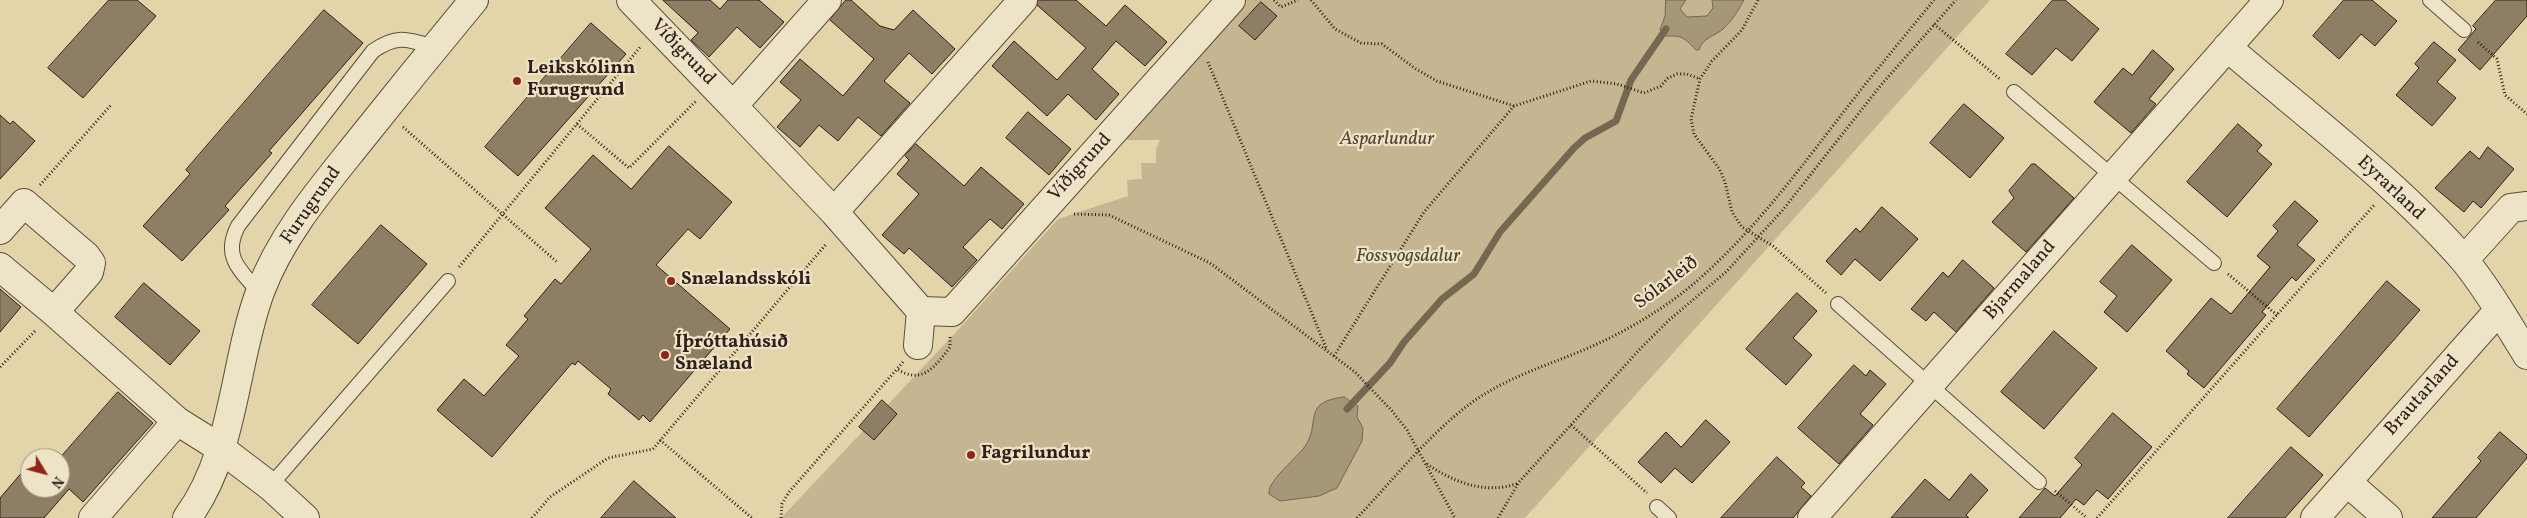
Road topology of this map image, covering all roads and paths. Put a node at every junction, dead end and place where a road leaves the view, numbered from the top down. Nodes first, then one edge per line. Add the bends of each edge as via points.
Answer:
1 (474, 0) edge
2 (631, 0) edge
3 (827, 0) edge
4 (1023, 0) edge
5 (1231, 0) edge
6 (1274, 0) edge
7 (1298, 0) edge
8 (1311, 0) edge
9 (1758, 0) edge
10 (1934, 0) edge
11 (1956, 0) edge
12 (2269, 0) edge
13 (2430, 0) edge
14 (1934, 24) junction
15 (657, 27) junction
16 (2464, 30) joint
17 (1196, 40) junction
18 (434, 47) junction
19 (2228, 47) junction
20 (1700, 78) junction
21 (712, 84) junction
22 (2014, 92) joint
23 (111, 105) dead end
24 (733, 106) junction
25 (1514, 106) junction
26 (384, 110) junction
27 (2527, 114) edge
28 (577, 124) junction
29 (2113, 176) junction
30 (2377, 201) dead end
31 (24, 204) junction
32 (2527, 206) edge
33 (1046, 207) junction
34 (502, 214) junction
35 (839, 218) junction
36 (0, 230) edge
37 (1746, 232) junction
38 (1758, 238) junction
39 (2464, 260) junction
40 (557, 262) dead end
41 (2214, 263) joint
42 (0, 267) edge
43 (448, 281) joint
44 (260, 293) junction
45 (1838, 304) joint
46 (2499, 310) junction
47 (921, 311) junction
48 (54, 312) junction
49 (2277, 315) junction
50 (918, 345) dead end
51 (1327, 352) junction
52 (2527, 355) edge
53 (1334, 356) junction
54 (0, 368) edge
55 (897, 369) dead end
56 (1929, 385) junction
57 (176, 421) junction
58 (1571, 425) junction
59 (660, 440) junction
60 (220, 448) junction
61 (1419, 452) junction
62 (1425, 462) junction
63 (1519, 482) junction
64 (2039, 482) joint
65 (2347, 482) junction
66 (270, 486) junction
67 (1657, 507) joint
68 (2098, 516) edge
69 (94, 518) edge
70 (187, 518) edge
71 (305, 518) edge
72 (532, 518) edge
73 (752, 518) edge
74 (781, 518) edge
75 (1357, 518) edge
76 (1455, 518) edge
77 (1498, 518) edge
78 (1669, 518) edge
79 (1812, 518) edge
80 (2087, 518) edge
81 (2103, 518) edge
82 (2315, 518) edge
83 (2388, 518) edge

1 - 18 street, Furugrund
2 - 15 street, Víðigrund
3 - 24 street
4 - 35 street
5 - 17 street, Víðigrund
6 - 7 path via 1281,7
8 - 25 path via 1335,29 1362,43 1382,44 1416,70 1437,81
9 - 20 path via 1742,30
10 - 37 path, Sólarleið
11 - 14 path, Sólarleið
12 - 19 street, Bjarmaland
13 - 16 lane
14 - 22 path
14 - 38 path, Sólarleið
15 - 21 street, Víðigrund
15 - 28 path
16 - 27 path via 2498,59 2505,95
17 - 33 street, Víðigrund
17 - 51 path via 1203,49
18 - 26 street, Furugrund
18 - 44 lane via 398,39 373,51 238,226 232,238 232,254 236,265
19 - 29 street, Bjarmaland
19 - 39 street, Eyrarland via 2390,186
20 - 25 path via 1677,74 1653,91 1644,93 1616,84 1591,81
20 - 37 path via 1691,118 1694,134 1720,170 1732,212
21 - 24 street, Víðigrund
21 - 28 path via 629,168
22 - 29 lane
23 - 31 path
24 - 35 street, Víðigrund
25 - 53 path via 1424,212
26 - 34 path
26 - 44 street, Furugrund via 294,225
28 - 34 path
29 - 41 lane
29 - 56 street, Bjarmaland
30 - 49 path
31 - 36 street
31 - 48 street via 91,263 89,272
32 - 39 street via 2511,208
33 - 47 street, Víðigrund via 952,312
33 - 51 path via 1056,216 1086,212 1109,214 1210,263
34 - 40 path
34 - 43 path
35 - 47 street, Víðigrund
35 - 59 path
37 - 38 path
37 - 61 path, Sólarleið via 1713,266 1666,305 1614,336 1488,391 1459,412
38 - 45 path via 1773,246
38 - 58 path, Sólarleið via 1726,272 1654,334
39 - 46 street, Eyrarland
41 - 49 path
42 - 48 street
43 - 66 lane
44 - 60 street, Furugrund
45 - 56 lane
46 - 52 street, Eyrarland
46 - 65 street, Brautarland
47 - 50 street
48 - 54 path
48 - 57 street
49 - 68 path
51 - 53 path
53 - 61 path via 1383,401 1407,430
55 - 74 path via 789,492 782,504
56 - 64 lane
56 - 79 street, Bjarmaland
57 - 60 street
57 - 69 street
58 - 63 path, Sólarleið
58 - 67 path via 1648,494
59 - 72 path via 653,449 608,458 550,497
59 - 73 path
60 - 66 street
60 - 70 street, Furugrund via 198,504
61 - 62 path
61 - 75 path, Sólarleið
62 - 63 path via 1447,478 1466,485 1504,488
62 - 76 path
63 - 77 path, Sólarleið
64 - 80 path via 2043,480
65 - 82 street, Brautarland
65 - 83 street
66 - 71 street
67 - 78 lane
68 - 81 path

